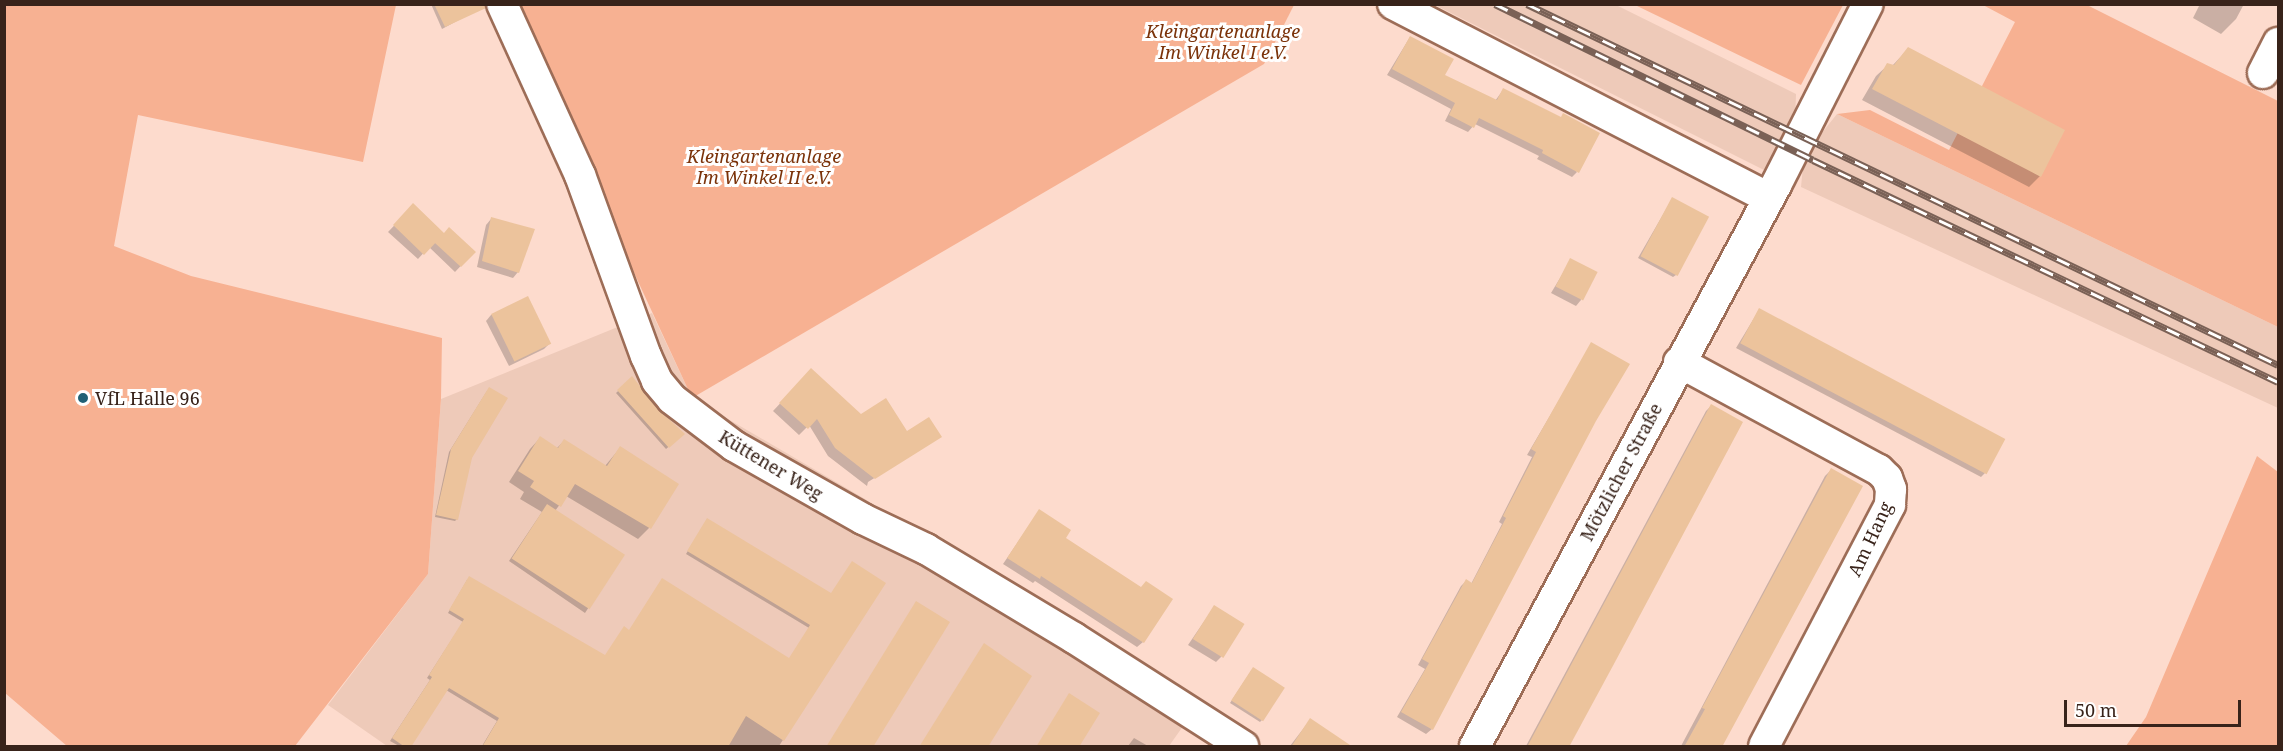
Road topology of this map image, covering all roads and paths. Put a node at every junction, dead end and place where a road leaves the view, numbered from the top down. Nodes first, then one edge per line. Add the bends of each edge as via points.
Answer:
1 (502, 4) edge
2 (1393, 4) edge
3 (1868, 4) edge
4 (2278, 43) edge
5 (2263, 73) dead end
6 (1769, 198) junction
7 (1679, 362) junction
8 (1243, 747) edge
9 (1475, 747) edge
10 (1764, 747) edge

1 - 8 street, Küttener Weg via 580,175 646,356 657,381 672,399 734,446 863,519 926,549
2 - 6 street
3 - 6 street, Mötzlicher Straße
4 - 5 street
6 - 7 street, Mötzlicher Straße
7 - 9 street, Mötzlicher Straße
7 - 10 street, Am Hang via 1880,470 1891,489 1890,505

